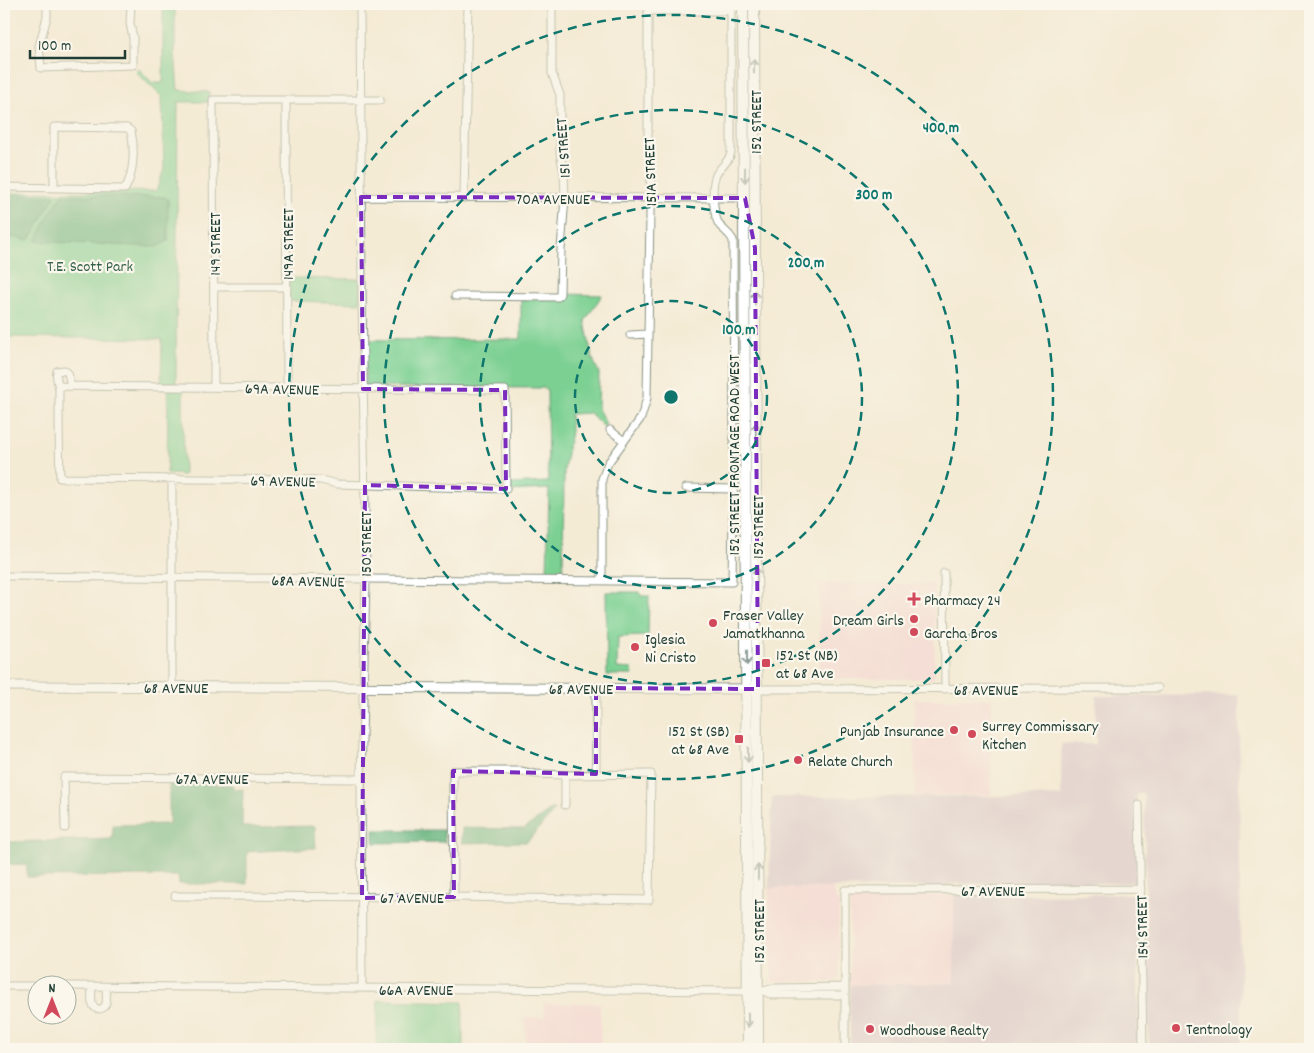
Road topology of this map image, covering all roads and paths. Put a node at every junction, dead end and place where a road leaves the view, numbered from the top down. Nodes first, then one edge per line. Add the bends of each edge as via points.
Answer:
1 (47, 4) edge
2 (132, 4) edge
3 (277, 4) edge
4 (359, 4) edge
5 (468, 4) edge
6 (552, 4) edge
7 (743, 4) edge
8 (754, 4) edge
9 (648, 11) joint
10 (361, 99) junction
11 (286, 100) junction
12 (380, 100) dead end
13 (4, 187) edge
14 (54, 188) junction
15 (361, 196) junction
16 (464, 198) junction
17 (565, 198) junction
18 (651, 198) junction
19 (745, 198) junction
20 (714, 199) junction
21 (755, 248) junction
22 (214, 287) junction
23 (287, 287) junction
24 (455, 296) dead end
25 (648, 334) junction
26 (630, 335) dead end
27 (60, 386) junction
28 (71, 386) junction
29 (214, 387) junction
30 (287, 388) junction
31 (363, 389) junction
32 (610, 430) dead end
33 (624, 441) junction
34 (172, 478) junction
35 (365, 486) junction
36 (686, 488) dead end
37 (506, 489) joint
38 (733, 489) junction
39 (944, 573) dead end
40 (4, 576) edge
41 (172, 578) junction
42 (366, 580) junction
43 (602, 581) junction
44 (732, 582) joint
45 (4, 686) edge
46 (172, 687) junction
47 (363, 688) junction
48 (596, 688) junction
49 (1158, 688) dead end
50 (753, 689) junction
51 (945, 689) junction
52 (596, 774) junction
53 (565, 775) junction
54 (361, 779) junction
55 (565, 805) dead end
56 (1139, 805) dead end
57 (65, 828) dead end
58 (1141, 889) junction
59 (175, 896) dead end
60 (454, 897) junction
61 (362, 898) junction
62 (4, 986) edge
63 (28, 986) edge
64 (78, 986) edge
65 (92, 986) junction
66 (106, 987) junction
67 (362, 988) junction
68 (757, 991) junction
69 (845, 991) junction
70 (748, 1049) edge
71 (758, 1049) edge
72 (845, 1049) edge
73 (1143, 1049) edge

1 - 2 street via 39,46 42,68 133,65
3 - 4 street
4 - 10 street, 150 STREET
5 - 16 street
6 - 17 street, 151 STREET via 552,73 560,95 560,153
7 -> 19 main road, 152 STREET
21 -> 8 main road, 152 STREET
9 - 18 street, 151A STREET
9 - 20 street, 152 STREET FRONTAGE ROAD WEST via 731,11 731,157 714,177
10 - 11 street
10 - 12 street
10 - 15 street, 150 STREET
11 - 22 street, 149 STREET via 213,100
11 - 23 street, 149A STREET
13 - 14 street
14 - 14 street via 54,127 127,128 131,131 132,160 125,189
15 - 16 street, 70A AVENUE
15 - 31 street, 150 STREET
16 - 17 street, 70A AVENUE
17 - 18 street, 70A AVENUE
17 - 24 street, 151 STREET via 558,297
18 - 20 street, 70A AVENUE
18 - 25 street, 151A STREET
19 - 20 street, 70A AVENUE
19 - 21 main road via 749,203
19 -> 50 main road, 152 STREET
20 - 38 street, 152 STREET FRONTAGE ROAD WEST via 715,217 733,240
50 -> 21 main road, 152 STREET
22 - 23 street
22 - 29 street, 149 STREET
23 - 30 street, 149A STREET
25 - 26 street
25 - 33 street, 151A STREET via 647,398 641,418
27 - 28 street, 69A AVENUE
27 - 28 street via 56,374 64,370 69,375
27 - 34 street, 69 AVENUE via 60,478
28 - 29 street, 69A AVENUE
29 - 30 street, 69A AVENUE
30 - 31 street, 69A AVENUE
31 - 35 street, 150 STREET
31 - 37 street, 69A AVENUE via 505,390
32 - 33 street
33 - 43 street, 151A STREET via 608,463 602,479
34 - 35 street, 69 AVENUE via 320,480
34 - 41 street
35 - 37 street, 69 AVENUE
35 - 42 street, 150 STREET
36 - 38 street
38 - 44 street, 152 STREET FRONTAGE ROAD WEST
39 - 51 street
40 - 41 street, 68A AVENUE
41 - 42 street, 68A AVENUE
41 - 46 street
42 - 43 street, 68A AVENUE
42 - 47 street, 150 STREET
43 - 44 street, 68A AVENUE
45 - 46 street, 68 AVENUE
46 - 47 street, 68 AVENUE
47 - 48 street, 68 AVENUE
47 - 54 street, 150 STREET
48 - 50 street, 68 AVENUE
48 - 52 street
49 - 51 street, 68 AVENUE
50 - 51 street, 68 AVENUE
50 - 68 main road, 152 STREET
52 - 53 street
52 - 60 street, 67 AVENUE via 651,774 649,900
53 - 55 street
53 - 60 street via 453,771
54 - 57 street, 67A AVENUE via 64,777
54 - 61 street, 150 STREET
56 - 58 street, 154 STREET
58 - 69 street, 67 AVENUE via 846,890
58 - 73 street, 154 STREET
59 - 61 street, 67 AVENUE
60 - 61 street, 67 AVENUE
61 - 67 street, 150 STREET
62 - 63 street
64 - 65 street, 66A AVENUE
65 - 66 street, 66A AVENUE
65 - 66 street via 92,1004 99,1009 106,1004
66 - 67 street, 66A AVENUE
67 - 68 street, 66A AVENUE
68 - 69 street, 66A AVENUE via 772,995
68 -> 70 main road, 152 STREET
68 - 71 main road, 152 STREET
69 - 72 street

